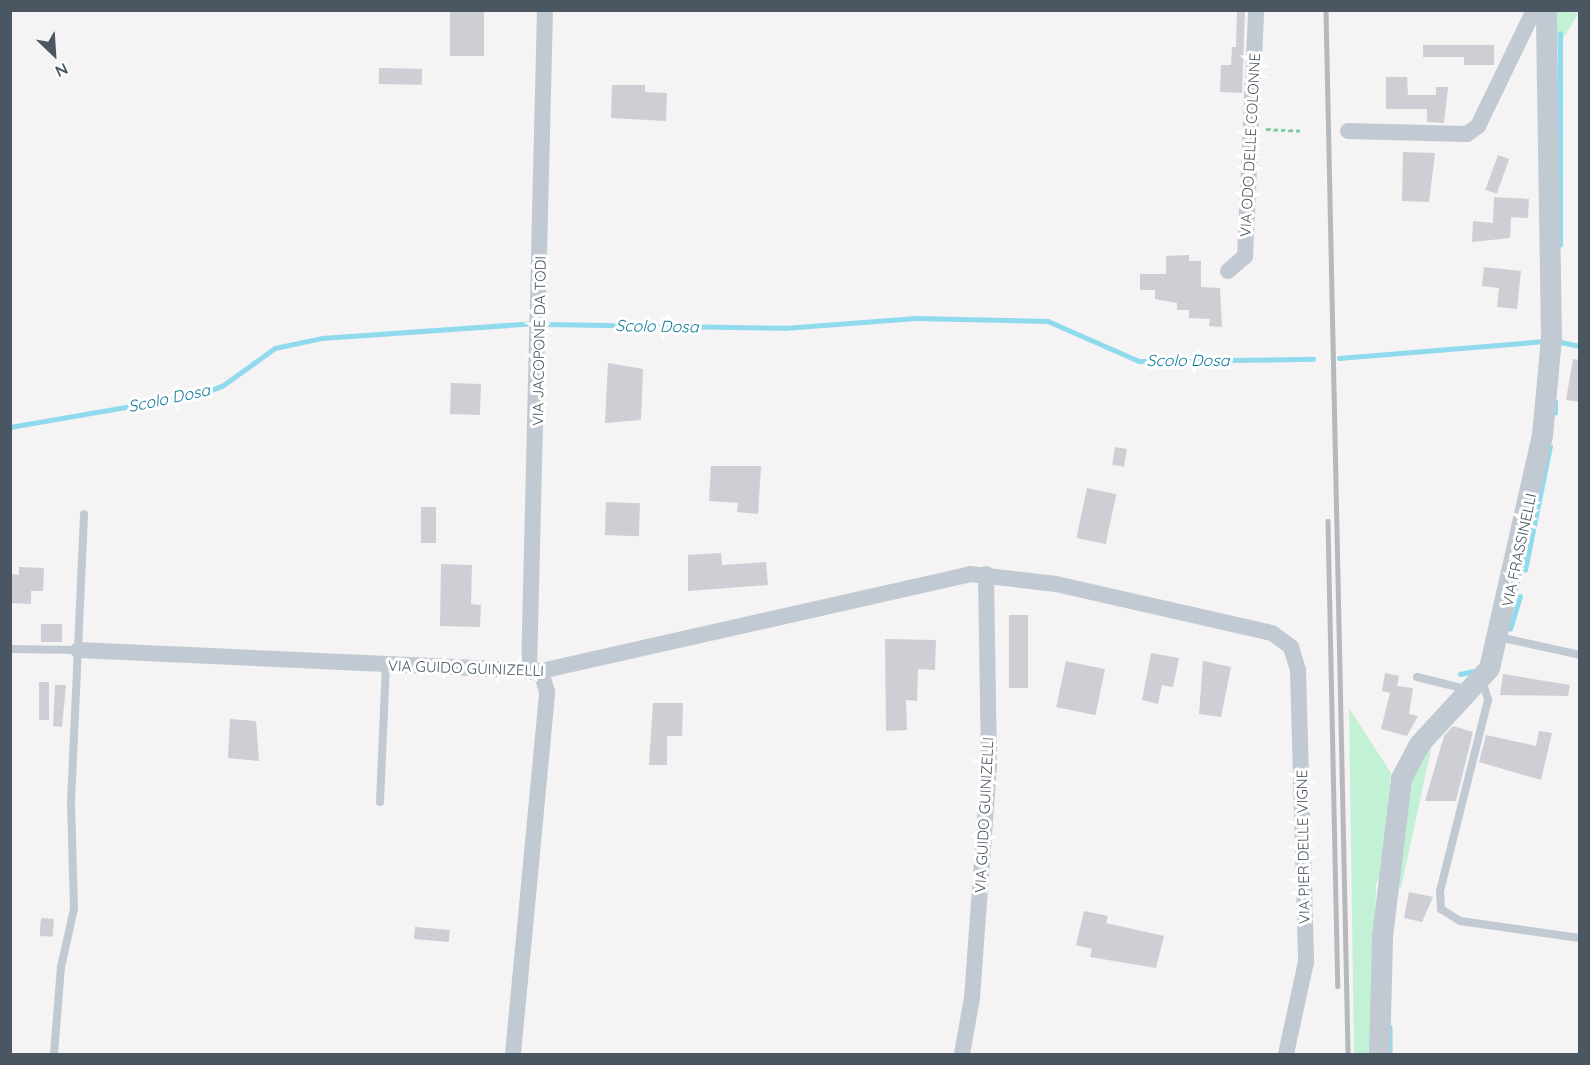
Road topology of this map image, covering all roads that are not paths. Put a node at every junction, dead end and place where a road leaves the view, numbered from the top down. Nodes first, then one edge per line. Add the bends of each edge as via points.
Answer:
1 (545, 10) edge
2 (1256, 10) edge
3 (1534, 10) edge
4 (1546, 10) edge
5 (1348, 131) dead end
6 (1228, 271) dead end
7 (84, 514) dead end
8 (986, 574) junction
9 (1500, 637) junction
10 (1286, 641) joint
11 (10, 649) edge
12 (78, 650) junction
13 (1580, 655) edge
14 (386, 666) junction
15 (535, 672) junction
16 (1417, 677) dead end
17 (1477, 685) junction
18 (380, 802) dead end
19 (1580, 938) edge
20 (54, 1054) edge
21 (513, 1054) edge
22 (962, 1054) edge
23 (1287, 1054) edge
24 (1379, 1054) edge

1 - 15 street, VIA JACOPONE DA TODI
2 - 6 street, VIA ODO DELLE COLONNE via 1245,256
3 - 5 street via 1478,126 1467,134
4 - 9 street, VIA FRASSINELLI via 1550,348 1535,476
7 - 12 lane
8 - 10 street, VIA GUIDO GUINIZELLI via 1056,584 1272,633
8 - 15 street, VIA GUIDO GUINIZELLI via 954,576
8 - 22 street, VIA GUIDO GUINIZELLI via 989,766 972,998
9 - 13 lane
9 - 17 street, VIA FRASSINELLI
10 - 23 street, VIA PIER DELLE VIGNE via 1298,670 1306,962
11 - 12 lane
12 - 14 street, VIA GUIDO GUINIZELLI
12 - 20 lane via 71,802 74,909 62,967
14 - 15 street, VIA GUIDO GUINIZELLI
14 - 18 lane
15 - 21 street, VIA JACOPONE DA TODI via 547,692
16 - 17 lane
17 - 19 lane via 1488,700 1440,891 1441,909 1460,921
17 - 24 street, VIA FRASSINELLI via 1419,744 1401,778 1382,925

